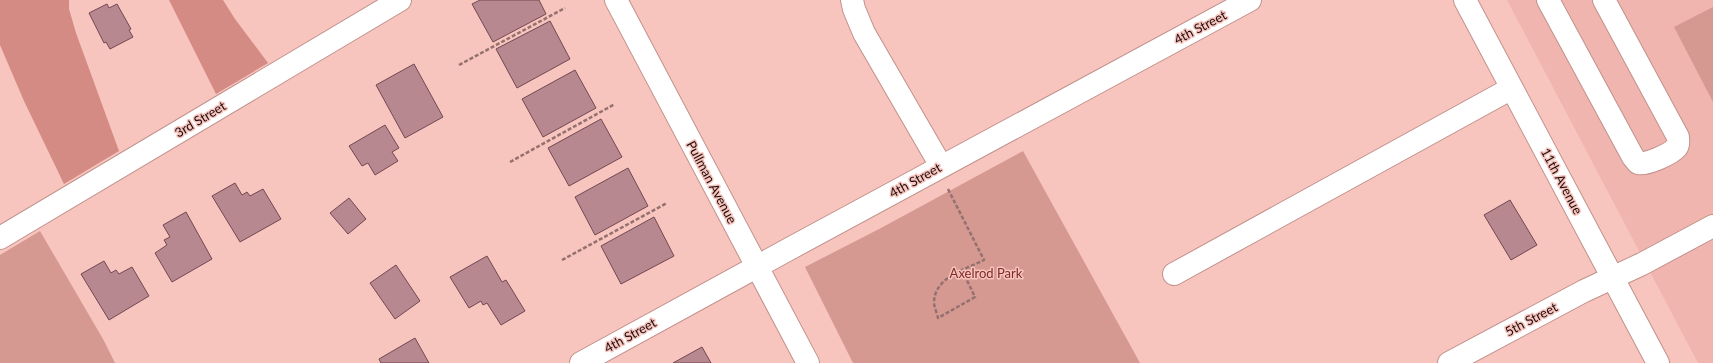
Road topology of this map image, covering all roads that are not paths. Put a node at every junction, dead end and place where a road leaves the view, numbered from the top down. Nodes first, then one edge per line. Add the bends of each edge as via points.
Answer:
1 (400, 0) edge
2 (616, 0) edge
3 (852, 0) edge
4 (1250, 0) edge
5 (1465, 0) edge
6 (1548, 0) edge
7 (1604, 0) edge
8 (1512, 88) junction
9 (941, 166) junction
10 (1713, 226) edge
11 (0, 238) edge
12 (757, 266) junction
13 (1174, 274) dead end
14 (1613, 277) junction
15 (581, 363) edge
16 (808, 363) edge
17 (1449, 363) edge
18 (1658, 363) edge

1 - 11 street, 3rd Street
2 - 12 street, Pullman Avenue
3 - 9 street via 864,33
4 - 9 street, 4th Street
5 - 8 street, 11th Avenue
6 - 7 street via 1633,157 1638,163 1649,163 1675,148 1678,137
8 - 13 street
8 - 14 street, 11th Avenue
9 - 12 street, 4th Street
10 - 14 street, 5th Street
12 - 15 street, 4th Street
12 - 16 street, Pullman Avenue
14 - 17 street, 5th Street
14 - 18 street, 11th Avenue

